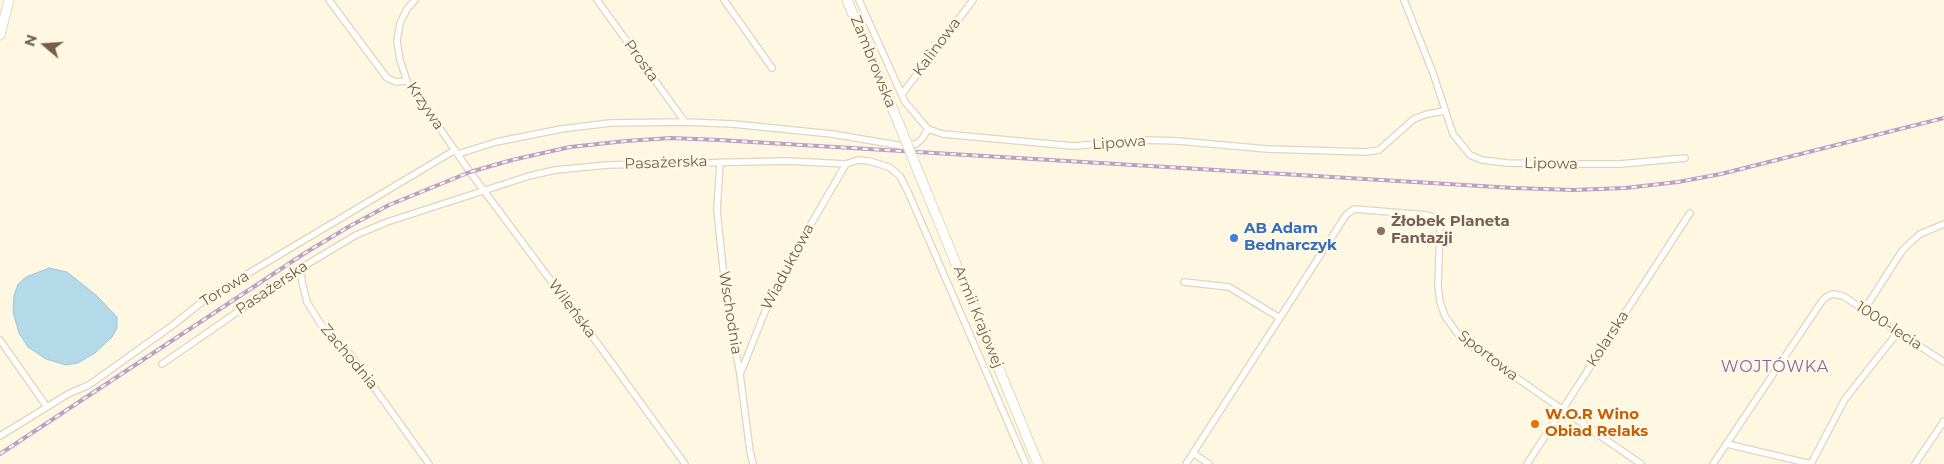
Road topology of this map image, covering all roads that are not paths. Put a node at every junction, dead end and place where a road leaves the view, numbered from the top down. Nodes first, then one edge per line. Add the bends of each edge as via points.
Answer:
1 (9, 0) edge
2 (329, 0) edge
3 (415, 0) edge
4 (724, 0) edge
5 (847, 0) edge
6 (859, 0) edge
7 (973, 0) edge
8 (1404, 0) edge
9 (600, 1) edge
10 (0, 35) edge
11 (772, 68) dead end
12 (407, 81) junction
13 (902, 94) junction
14 (1445, 111) junction
15 (685, 122) junction
16 (928, 129) junction
17 (456, 152) junction
18 (1685, 158) dead end
19 (720, 162) junction
20 (846, 164) junction
21 (918, 171) joint
22 (484, 192) junction
23 (1690, 213) dead end
24 (1944, 224) edge
25 (302, 268) junction
26 (1184, 282) dead end
27 (1864, 310) junction
28 (1280, 318) junction
29 (1898, 332) junction
30 (0, 340) edge
31 (1944, 362) edge
32 (162, 364) dead end
33 (740, 374) junction
34 (47, 407) junction
35 (1562, 409) junction
36 (1944, 421) edge
37 (0, 436) edge
38 (1726, 444) junction
39 (1193, 453) junction
40 (429, 464) edge
41 (685, 464) edge
42 (753, 464) edge
43 (1026, 464) edge
44 (1038, 464) edge
45 (1186, 464) edge
46 (1210, 464) edge
47 (1527, 464) edge
48 (1641, 464) edge
49 (1713, 464) edge
50 (1811, 464) edge
51 (1915, 464) edge

1 - 10 main road
2 - 12 street via 387,78 396,82
3 - 12 street, Krzywa via 400,23 397,41
4 - 11 street
5 - 21 main road, Zambrowska, bridge
6 - 13 street
7 - 13 street, Kalinowa
8 - 14 street, Lipowa
9 - 15 street, Prosta
12 - 17 street, Krzywa
13 - 16 street
14 - 16 street, Lipowa via 1414,119 1379,150 1366,152 1146,140 1073,146 943,134
14 - 18 street, Lipowa via 1453,134 1470,155 1482,160 1620,164
15 - 16 street, Torowa via 832,134 903,146 916,144
15 - 17 street, Torowa via 588,124
17 - 22 street, Wileńska
17 - 34 street, Torowa via 207,298 90,385
19 - 20 street, Pasażerska
19 - 22 street, Pasażerska via 555,170
19 - 33 street, Wschodnia via 717,210
20 - 33 street, Wiaduktowa via 786,267
20 - 43 street, Pasażerska via 858,160 881,163 900,176 927,231
21 - 44 main road, Armii Krajowej
22 - 25 street, Pasażerska via 356,235
22 - 41 street, Wileńska
23 - 35 street, Kolarska
24 - 27 street via 1927,230 1910,242
25 - 32 street, Pasażerska
25 - 40 street, Zachodnia via 308,302 320,323 350,354
26 - 28 street via 1229,287
27 - 29 street, 1000-lecia
27 - 38 street, 1000-lecia via 1843,296 1833,294 1822,301
28 - 35 street, Sportowa via 1350,211 1427,215 1438,219 1440,224 1438,286 1440,302 1451,325 1472,347
28 - 39 street
29 - 31 street, 1000-lecia
29 - 50 street via 1845,399
30 - 34 street
33 - 42 street, Wschodnia
34 - 37 street, Torowa
35 - 47 street, Kolarska
35 - 48 street, Sportowa
36 - 51 street
38 - 49 street
38 - 50 street
39 - 45 street
39 - 46 street

